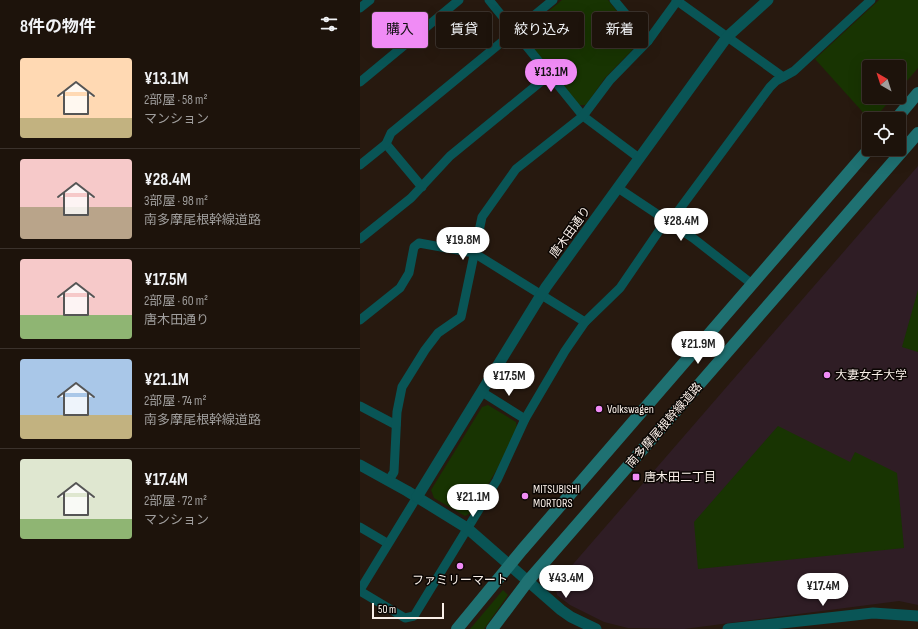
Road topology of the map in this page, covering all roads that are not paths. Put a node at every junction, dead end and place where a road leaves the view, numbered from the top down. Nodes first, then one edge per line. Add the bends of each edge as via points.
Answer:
1 (370, 0) edge
2 (459, 0) edge
3 (489, 0) edge
4 (553, 0) edge
5 (614, 0) edge
6 (768, 0) edge
7 (871, 0) edge
8 (677, 1) edge
9 (360, 8) edge
10 (539, 12) edge
11 (624, 12) edge
12 (500, 14) edge
13 (727, 37) junction
14 (648, 41) edge
15 (500, 44) edge
16 (528, 48) edge
17 (641, 48) edge
18 (549, 75) junction
19 (783, 77) junction
20 (360, 82) edge
21 (918, 93) edge
22 (902, 112) edge
23 (583, 116) junction
24 (918, 133) edge
25 (386, 144) junction
26 (864, 156) edge
27 (639, 158) junction
28 (360, 165) edge
29 (422, 187) junction
30 (618, 188) junction
31 (668, 222) junction
32 (360, 239) edge
33 (474, 253) junction
34 (752, 284) junction
35 (541, 295) junction
36 (360, 320) edge
37 (584, 322) junction
38 (482, 392) junction
39 (360, 406) edge
40 (525, 419) junction
41 (396, 425) junction
42 (360, 465) edge
43 (389, 480) junction
44 (417, 496) junction
45 (360, 527) edge
46 (467, 528) junction
47 (387, 543) junction
48 (509, 565) junction
49 (528, 581) junction
50 (360, 590) edge
51 (918, 616) edge
52 (457, 629) edge
53 (492, 629) edge
54 (596, 629) edge
55 (728, 629) edge

1 - 9 street
2 - 20 street
3 - 12 street
4 - 10 street
5 - 11 street
6 - 13 street, 唐木田通り
7 - 19 street via 794,71
8 - 13 street
8 - 14 street
13 - 19 street
13 - 27 street, 唐木田通り
15 - 25 street via 391,133
16 - 18 street
17 - 23 street via 610,80
18 - 23 street
18 - 29 street via 450,156
19 - 31 street via 770,87
21 - 22 main road
23 - 27 street
23 - 33 street via 516,169 482,216
24 - 49 main road, 南多摩尾根幹線道路
25 - 28 street
25 - 29 street
26 - 34 main road
27 - 30 street, 唐木田通り
29 - 32 street
30 - 31 street
30 - 35 street, 唐木田通り
31 - 34 street
31 - 37 street via 640,257 620,288
33 - 35 street
33 - 36 street via 419,243 414,247 409,273 400,288
33 - 41 street via 461,317 438,333 424,350 402,387
34 - 48 main road
35 - 37 street
35 - 38 street, 唐木田通り
37 - 40 street
38 - 40 street
38 - 44 street, 唐木田通り
39 - 41 street
40 - 46 street via 497,480
41 - 43 street via 394,472
42 - 43 street
43 - 44 street
44 - 46 street
44 - 47 street
45 - 47 street
46 - 48 street
46 - 50 street via 410,617 404,618
47 - 50 street
48 - 49 street
48 - 52 main road
49 - 53 main road, 南多摩尾根幹線道路
49 - 54 street via 566,614
51 - 55 street via 873,613

